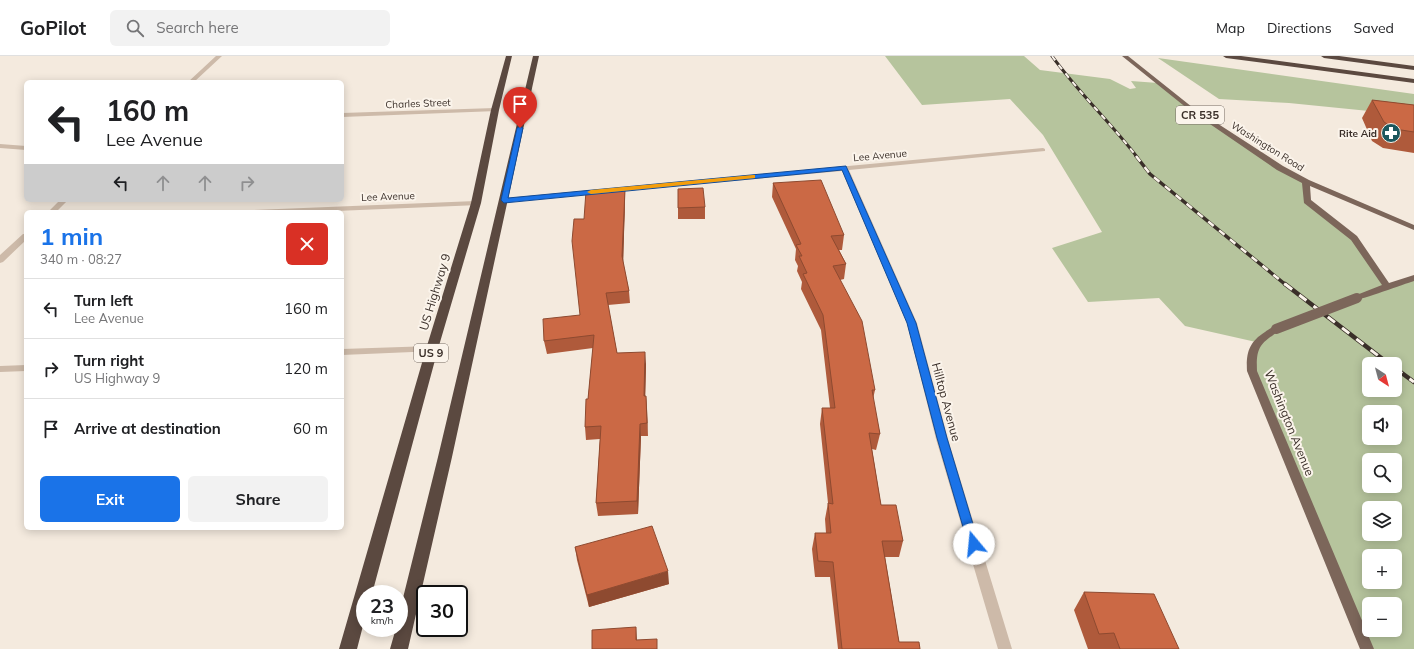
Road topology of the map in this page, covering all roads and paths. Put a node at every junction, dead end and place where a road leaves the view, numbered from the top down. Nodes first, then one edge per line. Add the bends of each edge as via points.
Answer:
1 (219, 56) edge
2 (509, 56) edge
3 (536, 56) edge
4 (1125, 56) edge
5 (1226, 56) edge
6 (1324, 56) edge
7 (1414, 68) edge
8 (193, 80) edge
9 (1414, 81) edge
10 (495, 110) junction
11 (344, 115) edge
12 (0, 146) edge
13 (24, 148) edge
14 (1043, 150) dead end
15 (844, 168) junction
16 (1306, 182) junction
17 (504, 200) junction
18 (62, 202) edge
19 (476, 203) junction
20 (54, 210) edge
21 (303, 210) edge
22 (1414, 228) edge
23 (24, 238) edge
24 (0, 260) edge
25 (1414, 278) edge
26 (1387, 286) junction
27 (432, 349) junction
28 (344, 352) edge
29 (24, 368) edge
30 (0, 369) edge
31 (348, 649) edge
32 (399, 649) edge
33 (1005, 649) edge
34 (1367, 649) edge

1 - 8 street
2 - 10 highway, US Highway 9 / US 9
3 - 17 highway
4 - 16 main road, Washington Road / CR 535 via 1190,108 1280,168
5 - 9 highway
6 - 7 highway
10 - 11 street, Charles Street
10 - 19 highway, US Highway 9 / US 9
12 - 13 street
14 - 15 street, Lee Avenue
15 - 17 street, Lee Avenue
15 - 33 street, Hilltop Avenue via 912,323 942,438
16 - 22 main road, Washington Road / CR 535
16 - 26 main road via 1308,201 1354,238
17 - 32 highway
18 - 20 street
19 - 21 street, Lee Avenue
19 - 27 highway, US Highway 9 / US 9
23 - 24 street
25 - 26 main road, Washington Avenue
26 - 34 main road, Washington Avenue, bridge via 1276,329 1256,342 1251,355 1252,371
27 - 28 street
27 - 31 highway, US Highway 9 / US 9
29 - 30 street

